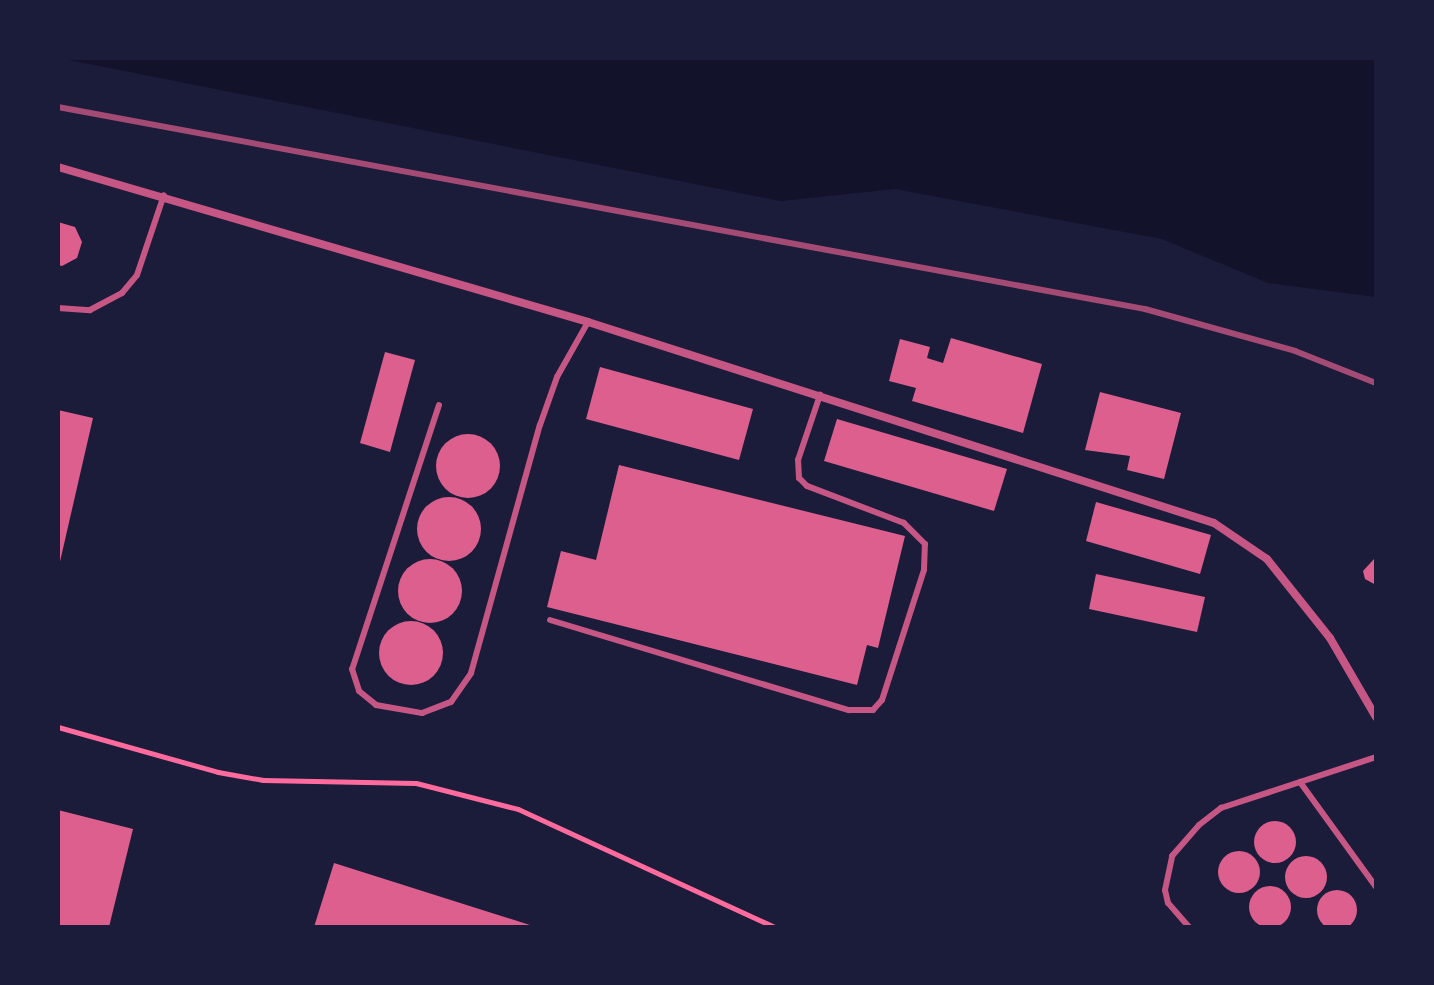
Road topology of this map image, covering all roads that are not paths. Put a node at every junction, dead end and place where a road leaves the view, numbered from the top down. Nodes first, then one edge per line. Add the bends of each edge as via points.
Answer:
1 (58, 167) edge
2 (164, 195) junction
3 (58, 308) edge
4 (588, 322) junction
5 (820, 395) junction
6 (439, 405) dead end
7 (550, 620) dead end
8 (1376, 717) edge
9 (1376, 757) edge
10 (1300, 782) junction
11 (1376, 887) edge
12 (1189, 927) edge

1 - 2 street
2 - 3 lane via 137,275 122,293 90,310
2 - 4 street
4 - 5 street
4 - 6 lane via 557,377 540,425 471,673 451,702 422,713 376,705 359,691 352,669
5 - 7 lane via 798,460 799,478 807,486 904,523 925,544 924,570 882,700 873,710 849,710
5 - 8 street via 1214,523 1267,559 1330,638
9 - 10 lane
10 - 11 lane
10 - 12 lane via 1221,808 1172,856 1165,890 1168,903

